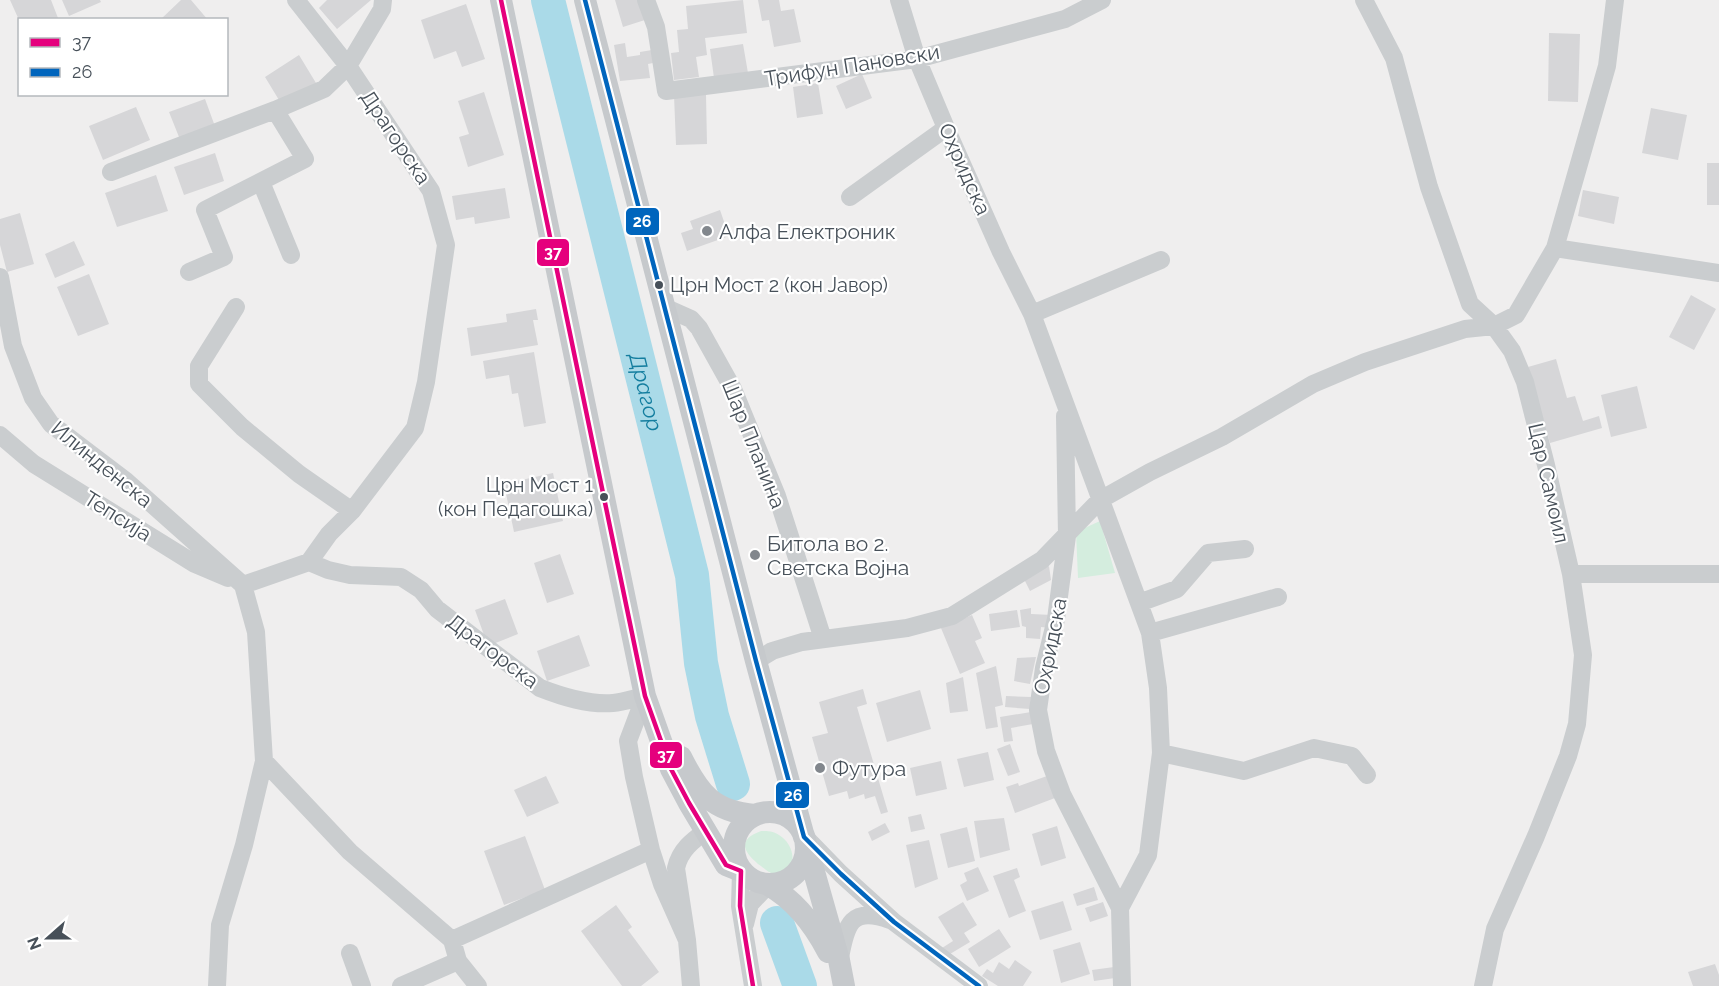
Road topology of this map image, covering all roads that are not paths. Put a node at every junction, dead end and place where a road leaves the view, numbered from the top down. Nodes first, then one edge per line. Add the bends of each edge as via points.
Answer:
1 (296, 0) edge
2 (383, 0) edge
3 (501, 0) edge
4 (585, 0) edge
5 (646, 0) edge
6 (899, 0) edge
7 (1102, 0) edge
8 (1364, 0) edge
9 (1615, 0) edge
10 (917, 59) junction
11 (348, 66) junction
12 (275, 110) junction
13 (946, 128) junction
14 (111, 172) dead end
15 (261, 182) junction
16 (850, 197) dead end
17 (1555, 248) junction
18 (291, 255) dead end
19 (1161, 260) dead end
20 (189, 272) dead end
21 (1719, 273) edge
22 (0, 277) edge
23 (236, 307) dead end
24 (664, 307) junction
25 (1032, 314) junction
26 (1494, 326) junction
27 (1064, 403) junction
28 (0, 435) edge
29 (1100, 500) junction
30 (352, 511) junction
31 (1067, 536) junction
32 (1245, 549) dead end
33 (309, 562) junction
34 (1571, 574) junction
35 (1719, 574) edge
36 (243, 585) junction
37 (1278, 597) dead end
38 (1139, 603) junction
39 (1150, 633) junction
40 (823, 639) junction
41 (756, 661) junction
42 (645, 696) junction
43 (1161, 753) junction
44 (264, 761) junction
45 (1366, 775) dead end
46 (755, 815) junction
47 (707, 830) junction
48 (806, 842) junction
49 (651, 850) junction
50 (734, 868) junction
51 (768, 885) junction
52 (1120, 908) junction
53 (894, 922) junction
54 (744, 932) junction
55 (452, 940) junction
56 (687, 940) junction
57 (350, 953) dead end
58 (839, 960) junction
59 (458, 961) junction
60 (218, 986) edge
61 (362, 986) edge
62 (401, 986) edge
63 (478, 986) edge
64 (691, 986) edge
65 (753, 986) edge
66 (842, 986) edge
67 (979, 986) edge
68 (1122, 986) edge
69 (1483, 986) edge

1 - 11 street
2 - 11 street, Драгорска via 382,9
3 - 42 main road
4 - 24 main road
5 - 10 street, Трифун Пановски via 656,27 666,91
6 - 10 street, Охридска
7 - 10 street, Трифун Пановски via 1065,19
8 - 26 street, Цар Самоил via 1394,58 1429,187 1470,304
9 - 17 street via 1607,66
10 - 13 street, Охридска
11 - 12 street, Драгорска via 324,88
11 - 30 street, Драгорска via 431,191 446,245 426,382 415,428
12 - 14 street, Драгорска
12 - 15 street via 305,159
13 - 16 street
13 - 25 street, Охридска
15 - 18 street
15 - 20 street via 206,210 224,257
17 - 21 street
17 - 26 street via 1516,315
19 - 25 street
22 - 36 street, Илинденска via 13,346 33,398 51,424 126,481
23 - 30 street via 199,366 199,384 242,428
24 - 40 street, Шар Планина via 691,319 699,328 733,388 777,496
24 - 41 main road
25 - 27 street, Охридска
26 - 29 street via 1465,329 1313,384 1222,437
26 - 34 street, Цар Самоил via 1512,351 1525,382
27 - 29 street, Охридска
27 - 31 street, Охридска
28 - 36 street, Тепсија via 44,471 195,564
29 - 31 street
29 - 38 street, Охридска
30 - 33 street, Драгорска
31 - 40 street via 1042,560 952,616 907,628
31 - 52 street, Охридска via 1038,710 1046,751 1062,794
32 - 38 street via 1208,553 1177,590
33 - 36 street
33 - 42 street, Драгорска via 350,575 401,577 540,688 560,696 613,703
34 - 35 street
34 - 69 street, Цар Самоил via 1583,655 1577,724 1540,826 1495,929
36 - 44 street via 256,632
37 - 39 street
38 - 39 street, Охридска
39 - 43 street, Охридска
40 - 41 street via 772,651
41 - 48 main road
42 - 46 main road via 665,723 702,792 734,813
42 - 47 main road via 671,770
42 - 49 street via 628,741
43 - 45 street via 1244,771 1314,748 1352,756
43 - 52 street, Охридска via 1148,855
44 - 55 street via 350,852
44 - 60 street via 220,925
46 - 48 main road via 779,813 790,818 799,826
46 - 50 main road via 746,821 734,840
47 - 50 main road
47 - 56 street via 685,848 676,868
48 - 51 main road via 800,870 786,881
48 - 53 street
48 - 58 main road
49 - 55 street
49 - 56 street
50 - 51 main road
50 - 54 street
51 - 54 street via 750,904
51 - 66 main road via 816,928
52 - 68 street, Охридска
53 - 58 street via 877,915 853,919 845,930
53 - 67 street
54 - 65 street
55 - 59 street
56 - 64 street
57 - 61 street
58 - 66 main road
59 - 62 street
59 - 63 street

